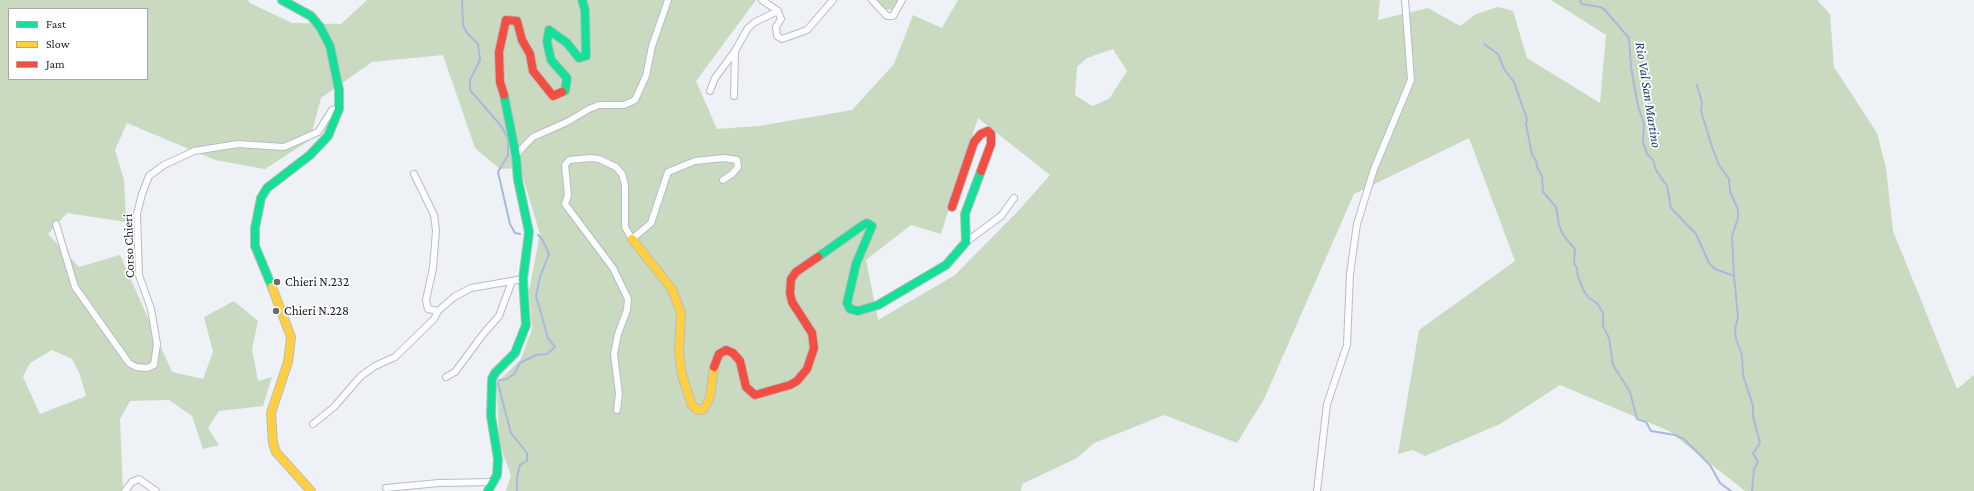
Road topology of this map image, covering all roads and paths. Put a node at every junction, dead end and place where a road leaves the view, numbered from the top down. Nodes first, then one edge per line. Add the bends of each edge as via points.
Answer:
1 (282, 0) edge
2 (582, 0) edge
3 (668, 0) edge
4 (762, 0) edge
5 (833, 0) edge
6 (872, 0) edge
7 (902, 0) edge
8 (1405, 0) edge
9 (778, 11) junction
10 (735, 50) junction
11 (710, 91) dead end
12 (734, 96) dead end
13 (339, 109) junction
14 (516, 156) junction
15 (414, 174) dead end
16 (723, 180) dead end
17 (1014, 198) dead end
18 (952, 207) dead end
19 (56, 224) dead end
20 (632, 239) junction
21 (966, 242) junction
22 (523, 279) junction
23 (512, 281) junction
24 (438, 311) junction
25 (446, 377) dead end
26 (617, 410) dead end
27 (312, 424) dead end
28 (494, 482) junction
29 (386, 488) dead end
30 (125, 491) edge
31 (156, 491) edge
32 (312, 491) edge
33 (488, 491) edge
34 (1317, 491) edge

1 - 13 street via 311,16 320,26 330,46 336,70
2 - 14 street via 585,10 586,56 578,58 567,43 549,30 547,42 551,60 567,78 565,92 553,96 533,71 530,54 522,40 517,21 506,20 499,52 500,82
3 - 14 street via 652,46 646,76 635,100 624,105 599,105 589,109 533,137
4 - 9 street
5 - 9 street via 807,30 782,39 777,36 776,27 780,19
6 - 7 street via 887,16 893,16
8 - 34 street via 1411,80 1374,169 1357,224 1350,274 1347,345 1328,404
9 - 10 street via 748,28
10 - 11 street via 715,78
10 - 12 street
13 - 19 street, Corso Chieri via 332,110 318,132 284,147 238,144 194,151 164,165 149,176 137,214 139,275 151,309 157,344 154,364 147,368 136,367 130,363 75,287
13 - 32 street via 328,136 310,155 267,188 261,198 255,228 255,246 291,337 288,362 271,413 273,443 276,452
14 - 22 street via 518,180 529,232
15 - 24 street via 434,215 436,231 433,268 426,300 428,308
16 - 20 street via 738,167 737,160 724,158 695,161 668,172 651,223
17 - 21 street via 1001,216
18 - 21 street via 974,142 988,131 991,134 991,144 965,214
20 - 21 street via 672,289 681,313 679,352 682,375 692,405 697,410 704,409 710,397 714,364 719,354 726,350 740,361 746,387 756,395 778,390 797,381 807,369 814,348 812,333 792,302 791,279 796,272 863,225 867,223 872,226 856,264 847,303 850,308 858,311 878,305 946,265
20 - 26 street via 625,227 625,185 622,174 616,167 599,159 569,160 565,165 568,195 565,204 613,268 628,299 614,354 619,394
22 - 23 street
22 - 28 street via 526,325 520,343 492,379 491,416 498,459
23 - 24 street via 471,288 454,296
23 - 25 street via 499,316 455,372
24 - 27 street via 434,319 395,357 361,376 334,407
28 - 29 street
28 - 33 street
30 - 31 street via 132,482 139,479

